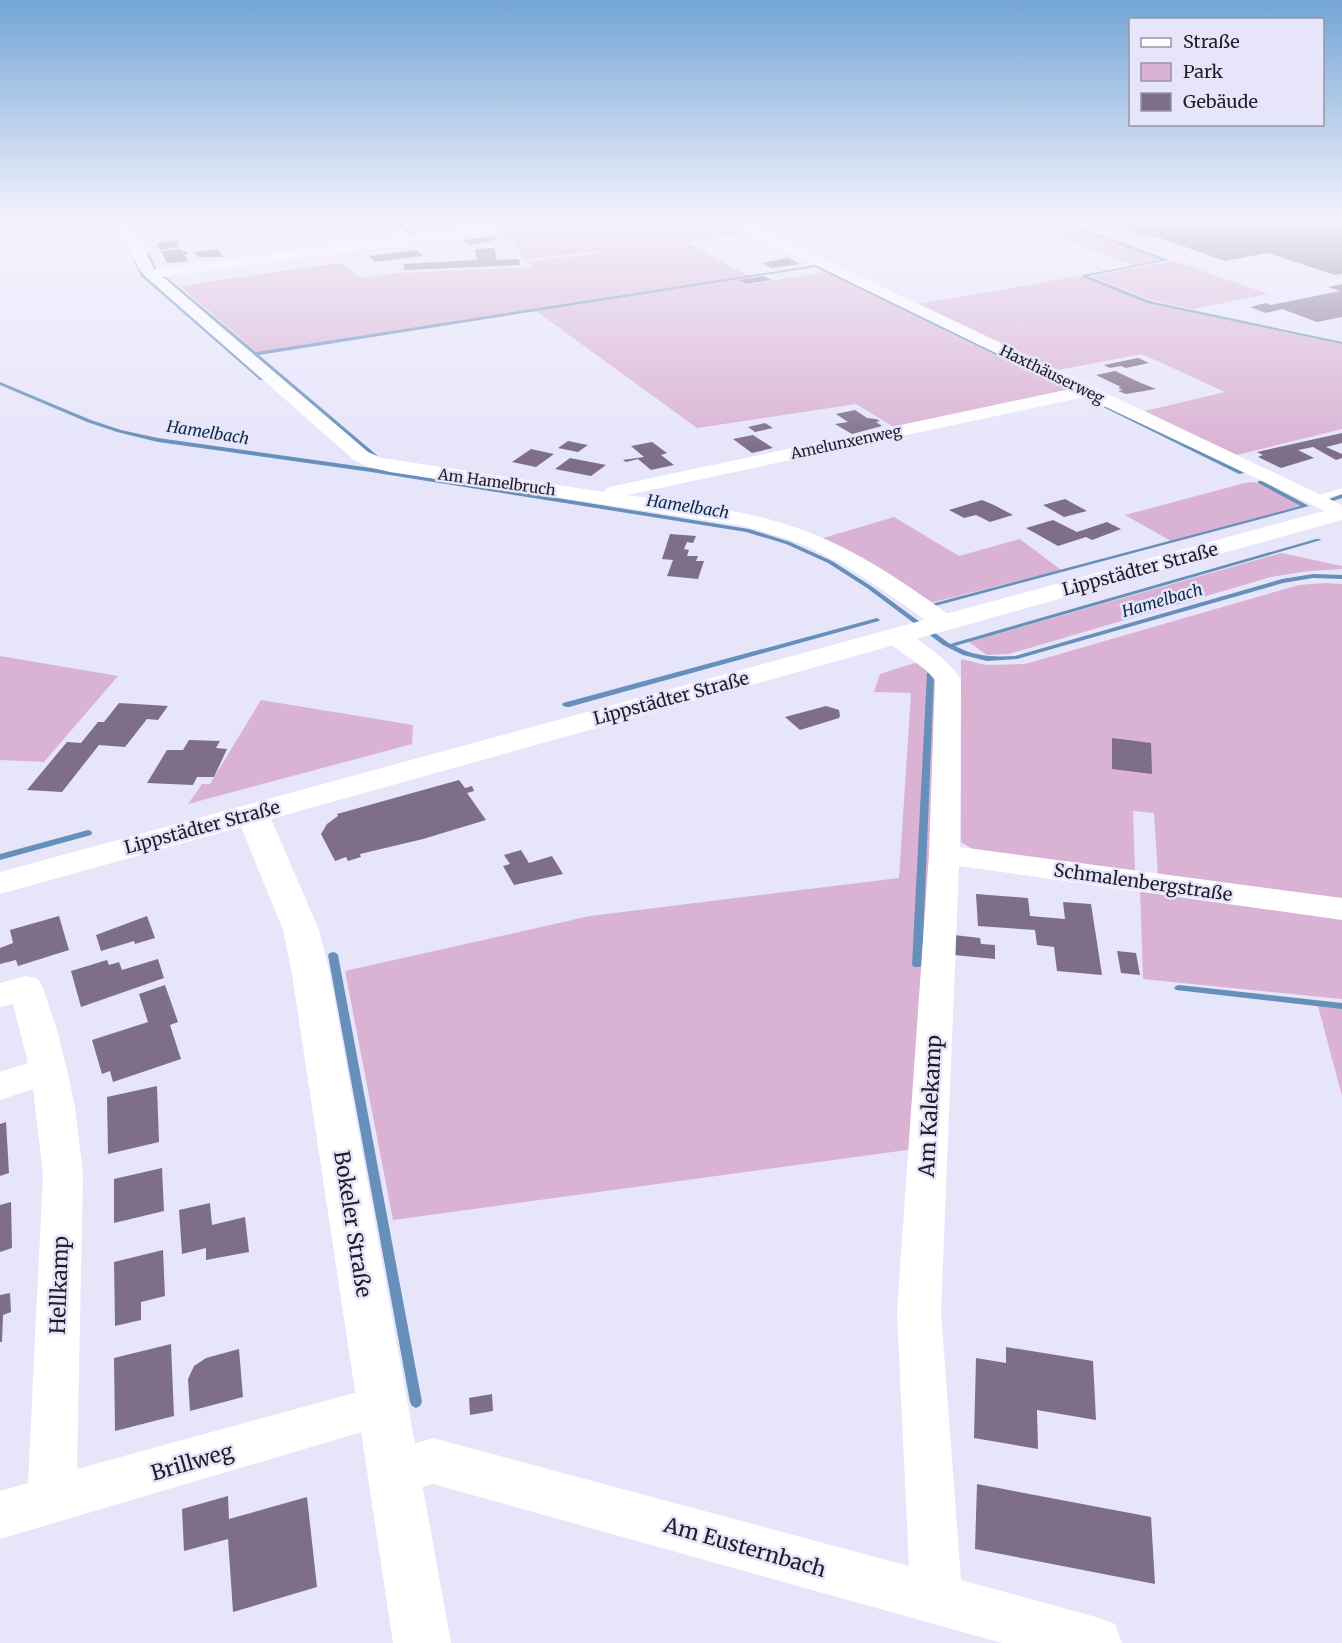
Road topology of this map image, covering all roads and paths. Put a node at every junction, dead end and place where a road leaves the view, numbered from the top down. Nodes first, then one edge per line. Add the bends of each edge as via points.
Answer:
1 (177, 297) edge
2 (891, 297) edge
3 (1088, 391) junction
4 (1342, 491) edge
5 (607, 498) junction
6 (1311, 499) junction
7 (1342, 513) edge
8 (943, 624) junction
9 (903, 634) junction
10 (252, 814) junction
11 (944, 854) junction
12 (0, 883) edge
13 (1342, 909) edge
14 (0, 995) edge
15 (49, 1070) junction
16 (0, 1086) edge
17 (383, 1406) junction
18 (394, 1471) junction
19 (52, 1501) junction
20 (0, 1515) edge
21 (938, 1601) junction
22 (422, 1643) edge
23 (1096, 1643) edge

1 - 5 street, Am Hamelbruch via 361,456 375,463
2 - 3 street, Haxthäuserweg
3 - 5 street, Amelunxenweg via 615,491
3 - 6 street, Haxthäuserweg
4 - 6 lane
5 - 8 street, Am Hamelbruch via 741,519 794,534 889,583
6 - 7 street, Haxthäuserweg
7 - 8 street, Lippstädter Straße
8 - 9 street, Lippstädter Straße
9 - 10 street, Lippstädter Straße
9 - 11 street, Am Kalekamp via 948,679
10 - 12 street, Lippstädter Straße
10 - 17 street, Bokeler Straße via 301,930 311,974
11 - 13 street, Schmalenbergstraße
11 - 21 street, Am Kalekamp via 919,1312
14 - 15 street, Hellkamp via 26,988
15 - 16 street
15 - 19 street, Hellkamp via 63,1175
17 - 18 street, Bokeler Straße
17 - 19 street, Brillweg
18 - 21 street, Am Eusternbach via 433,1461
18 - 22 street, Bokeler Straße
19 - 20 street, Brillweg
21 - 23 street, Am Eusternbach

